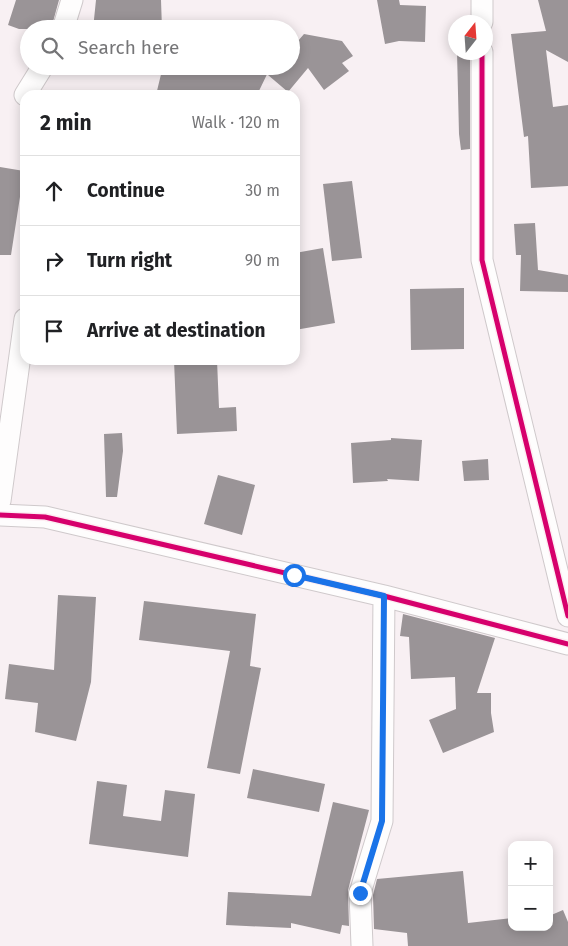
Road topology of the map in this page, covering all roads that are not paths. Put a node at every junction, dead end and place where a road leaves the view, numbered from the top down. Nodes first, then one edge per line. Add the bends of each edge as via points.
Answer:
1 (72, 0) edge
2 (482, 0) edge
3 (482, 15) edge
4 (66, 20) edge
5 (482, 60) edge
6 (37, 75) edge
7 (28, 90) edge
8 (20, 355) edge
9 (0, 501) edge
10 (0, 516) edge
11 (384, 596) junction
12 (568, 616) edge
13 (568, 644) edge
14 (362, 946) edge

1 - 4 street
2 - 3 street
5 - 12 street via 482,260
6 - 7 street
8 - 9 street
10 - 11 street via 45,517
11 - 13 street
11 - 14 street via 382,821 360,893

